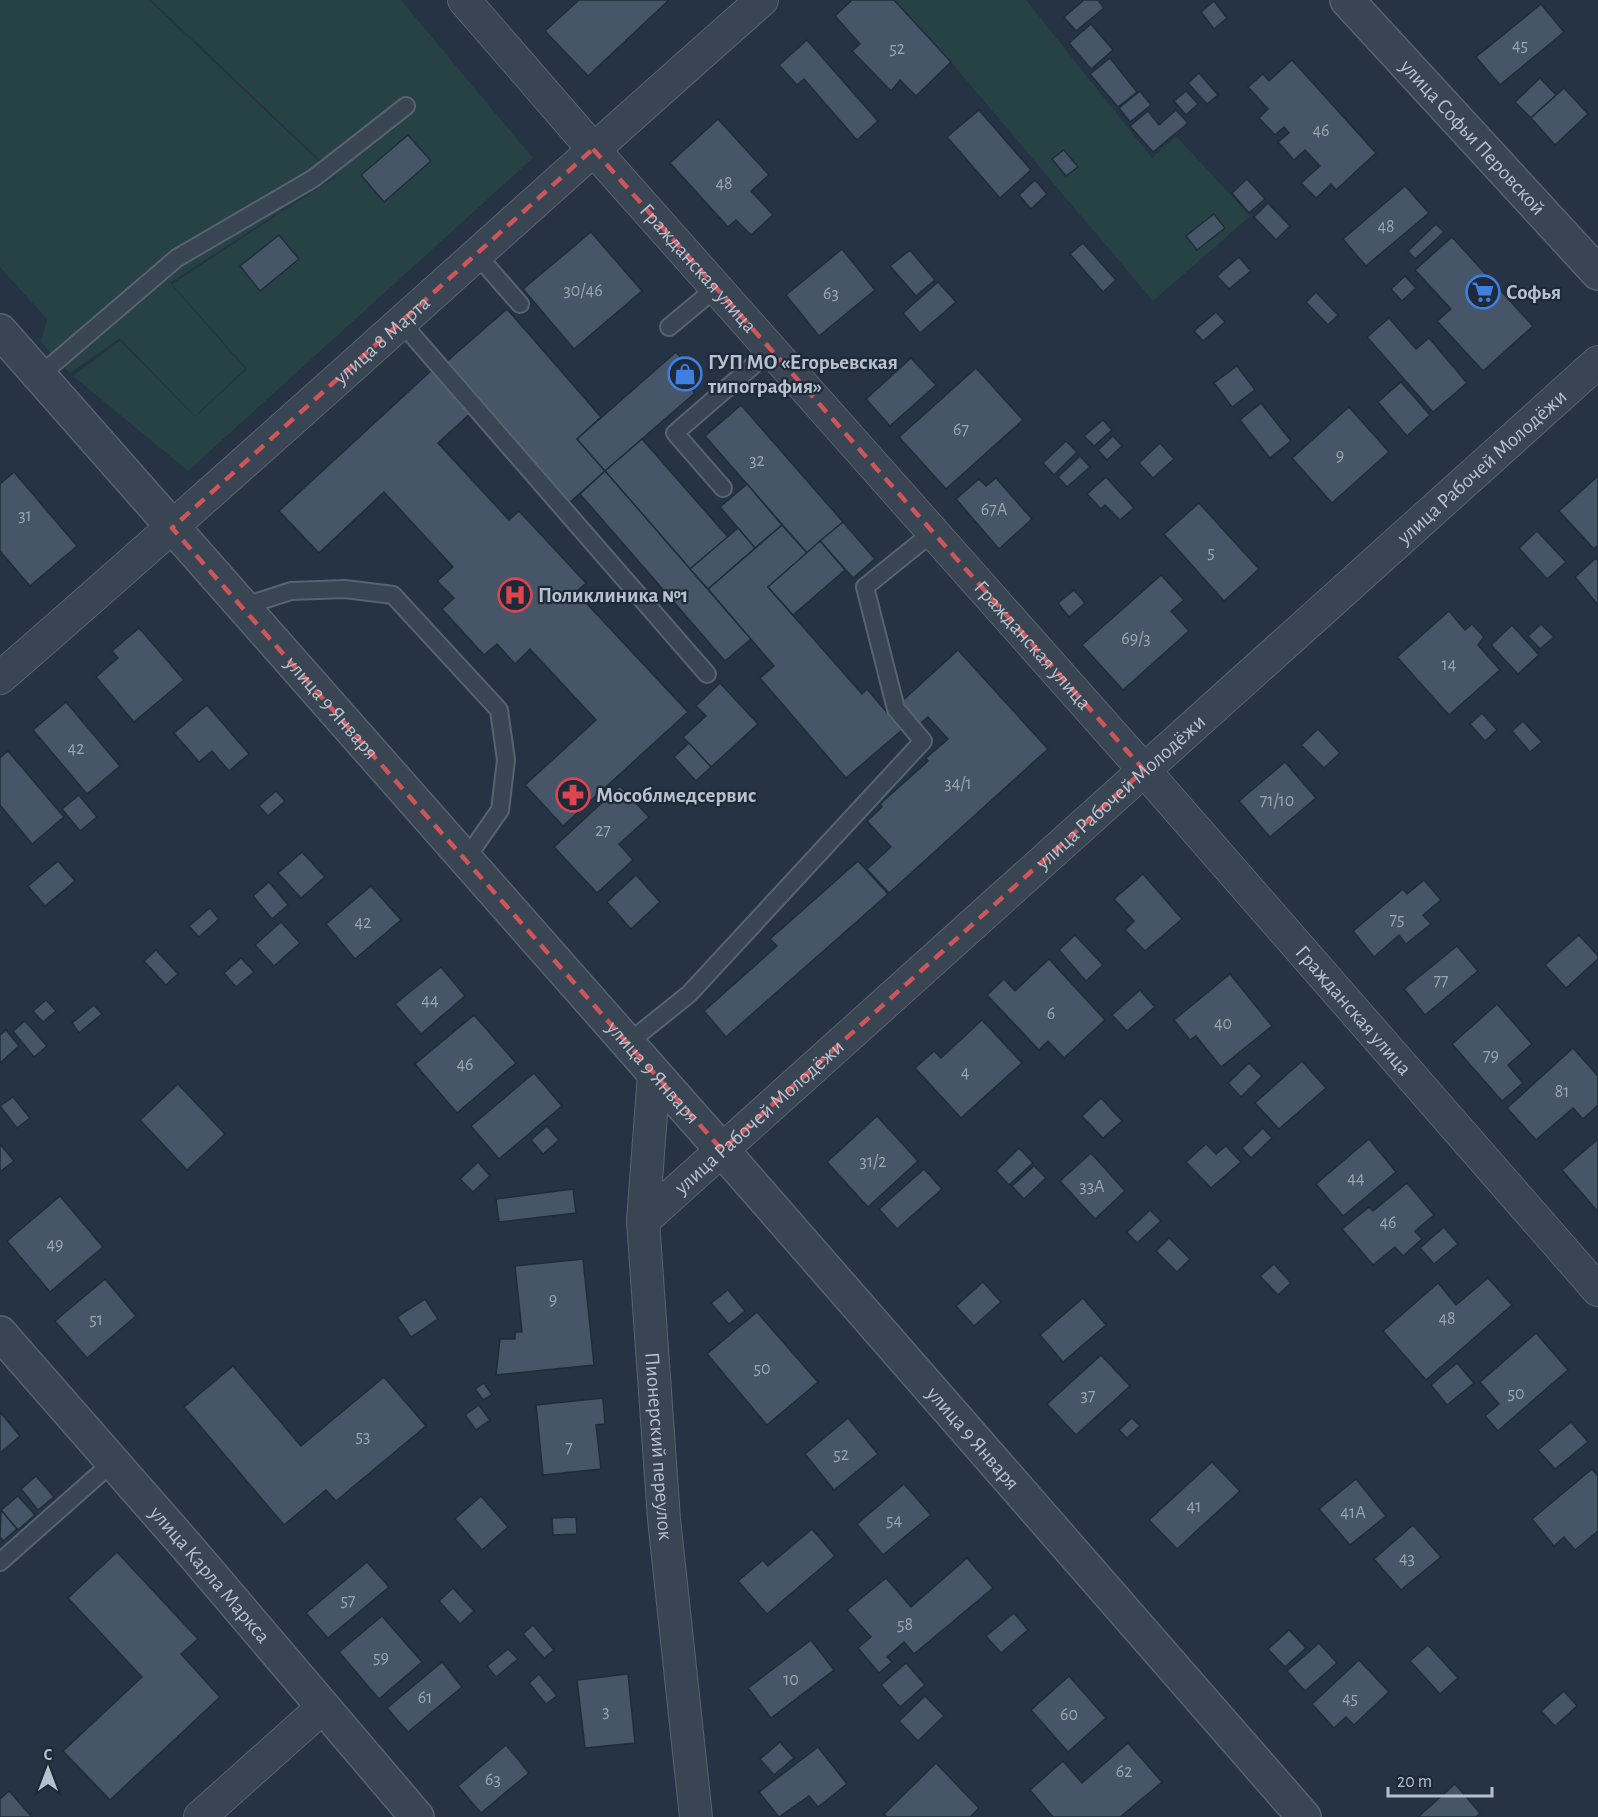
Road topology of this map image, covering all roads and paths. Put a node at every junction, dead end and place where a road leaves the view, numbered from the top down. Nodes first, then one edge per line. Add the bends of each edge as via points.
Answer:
1 (464, 0) edge
2 (762, 0) edge
3 (1347, 0) edge
4 (406, 106) dead end
5 (593, 149) junction
6 (476, 254) junction
7 (1598, 273) edge
8 (716, 288) junction
9 (520, 304) dead end
10 (402, 322) junction
11 (669, 327) dead end
12 (0, 331) edge
13 (771, 350) junction
14 (1598, 362) edge
15 (39, 376) junction
16 (723, 488) dead end
17 (172, 528) junction
18 (933, 532) junction
19 (242, 607) junction
20 (707, 674) dead end
21 (0, 678) edge
22 (1144, 770) junction
23 (465, 860) junction
24 (627, 1043) junction
25 (654, 1073) junction
26 (722, 1150) junction
27 (643, 1221) junction
28 (1598, 1290) edge
29 (0, 1333) edge
30 (113, 1462) junction
31 (0, 1562) edge
32 (323, 1707) junction
33 (200, 1817) edge
34 (417, 1817) edge
35 (696, 1817) edge
36 (1304, 1817) edge

1 - 5 street, Гражданская улица
2 - 5 street, улица 8 Марта
3 - 7 street, улица Софьи Перовской
4 - 15 lane via 314,178 177,258
5 - 6 street, улица 8 Марта
5 - 8 street, Гражданская улица
6 - 9 lane
6 - 10 street, улица 8 Марта
8 - 11 lane
8 - 13 street, Гражданская улица
10 - 17 street, улица 8 Марта
10 - 20 lane
12 - 15 street, улица 9 Января
13 - 16 lane via 675,433
13 - 18 street, Гражданская улица
14 - 22 street, улица Рабочей Молодёжи
15 - 17 street, улица 9 Января
17 - 19 street, улица 9 Января
17 - 21 street, улица 8 Марта
18 - 22 street, Гражданская улица
18 - 24 lane via 865,587 896,709 923,741 688,994
19 - 23 street, улица 9 Января
19 - 23 lane via 291,591 345,589 393,595 499,710 506,760 500,810
22 - 26 street, улица Рабочей Молодёжи
22 - 28 street, Гражданская улица
23 - 24 street, улица 9 Января
24 - 25 street, улица 9 Января
25 - 26 street, улица 9 Января
25 - 27 street, Пионерский переулок
26 - 27 street, улица Рабочей Молодёжи
26 - 36 street, улица 9 Января
27 - 35 street, Пионерский переулок via 664,1519
29 - 30 street, улица Карла Маркса
30 - 31 lane
30 - 32 street, улица Карла Маркса
32 - 33 street
32 - 34 street, улица Карла Маркса

